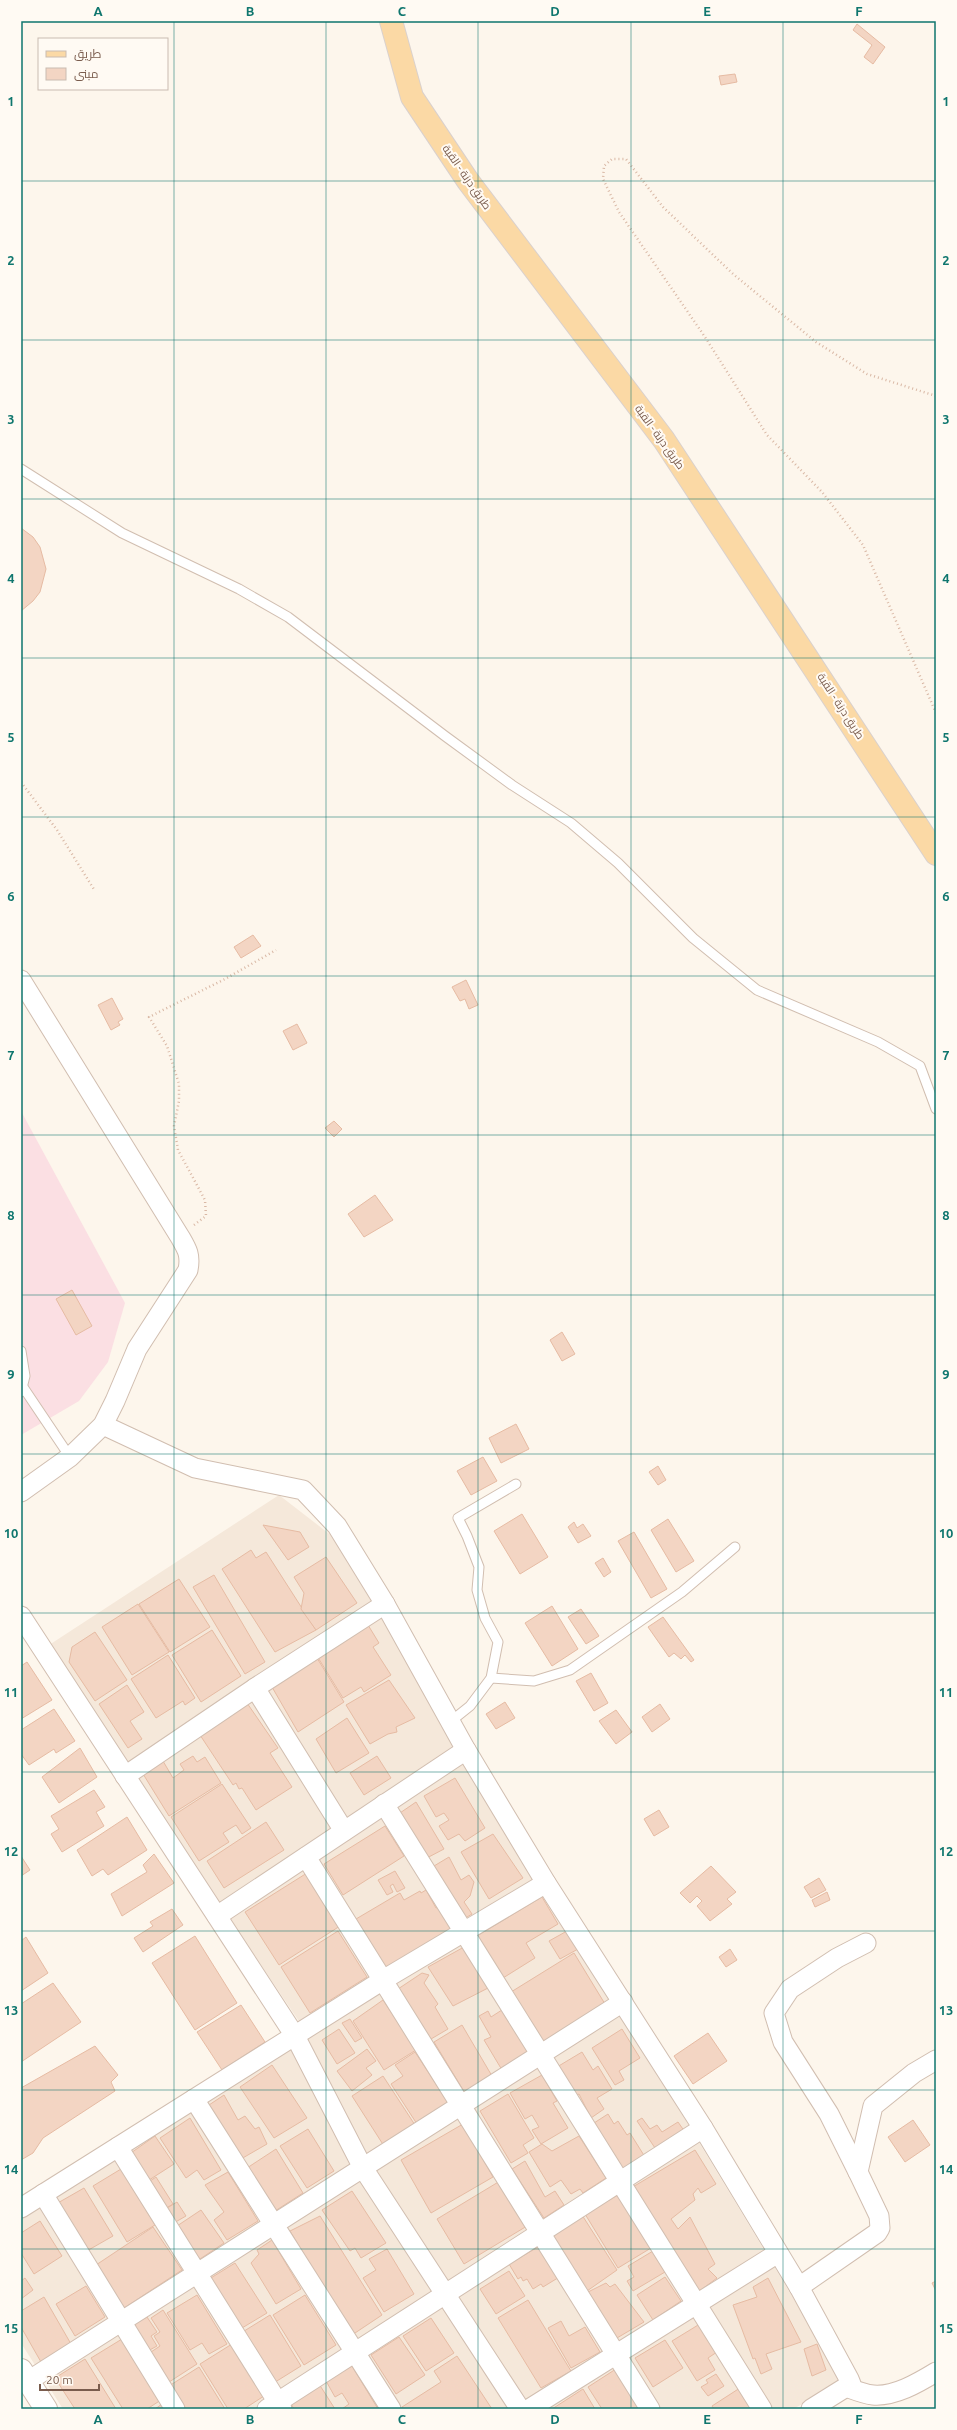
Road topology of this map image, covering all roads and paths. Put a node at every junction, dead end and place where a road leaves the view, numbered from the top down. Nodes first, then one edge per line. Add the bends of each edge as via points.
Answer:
1 (391, 21) edge
2 (936, 396) edge
3 (21, 469) edge
4 (936, 713) edge
5 (21, 782) edge
6 (936, 854) edge
7 (95, 891) dead end
8 (276, 950) dead end
9 (21, 980) edge
10 (936, 1109) edge
11 (180, 1236) junction
12 (21, 1351) edge
13 (22, 1389) edge
14 (102, 1425) junction
15 (70, 1457) junction
16 (516, 1484) dead end
17 (21, 1492) edge
18 (735, 1547) dead end
19 (385, 1604) junction
20 (21, 1616) edge
21 (491, 1678) junction
22 (255, 1688) junction
23 (450, 1722) junction
24 (466, 1750) junction
25 (125, 1776) junction
26 (384, 1804) junction
27 (344, 1831) junction
28 (306, 1857) junction
29 (546, 1883) junction
30 (217, 1916) junction
31 (463, 1931) junction
32 (866, 1943) dead end
33 (383, 1980) junction
34 (624, 2002) junction
35 (295, 2036) junction
36 (541, 2055) junction
37 (936, 2060) edge
38 (194, 2099) junction
39 (461, 2106) junction
40 (703, 2128) junction
41 (118, 2147) junction
42 (363, 2168) junction
43 (858, 2172) junction
44 (620, 2182) junction
45 (43, 2194) junction
46 (21, 2208) edge
47 (274, 2224) junction
48 (540, 2233) junction
49 (778, 2253) junction
50 (197, 2274) junction
51 (799, 2287) junction
52 (445, 2294) junction
53 (697, 2304) junction
54 (121, 2322) junction
55 (355, 2352) junction
56 (616, 2355) junction
57 (936, 2372) edge
58 (24, 2375) edge
59 (846, 2387) junction
60 (275, 2407) edge
61 (46, 2409) edge
62 (175, 2409) edge
63 (391, 2409) edge
64 (520, 2409) edge
65 (529, 2409) edge
66 (650, 2409) edge
67 (762, 2409) edge
68 (811, 2409) edge

1 - 6 main road, طريق درنة - القبة via 412,97 468,181 664,440
2 - 4 path via 867,374 816,342 733,274 663,207 626,159 612,159 604,166 603,179 619,212 705,337 767,435 822,492 863,545
3 - 10 lane via 122,533 239,589 288,617 512,785 571,823 618,863 693,938 757,990 878,1042 920,1066
5 - 7 path via 57,830
8 - 11 path via 149,1017 167,1046 179,1084 179,1101 174,1126 178,1150 205,1200 206,1216
9 - 11 street
11 - 14 street via 190,1253 188,1270 137,1349
12 - 13 lane via 25,1376
13 - 15 lane
14 - 15 street
14 - 19 street via 195,1468 304,1490 337,1526
15 - 17 street
16 - 21 lane via 458,1518 468,1536 479,1567 477,1590 485,1618 498,1642
18 - 21 lane via 682,1592 570,1670 534,1681
19 - 22 street
19 - 23 street
20 - 25 street
21 - 23 lane via 470,1706
22 - 25 street
22 - 27 street
23 - 24 street
24 - 26 street
24 - 29 street
25 - 30 street
26 - 27 street
26 - 31 street
27 - 28 street
28 - 30 street
28 - 33 street
29 - 31 street
29 - 34 street
30 - 35 street
31 - 33 street
31 - 36 street
32 - 43 street via 837,1958 790,1989 774,2013 783,2042 829,2114
33 - 35 street
33 - 39 street
34 - 36 street
34 - 40 street
35 - 38 street
35 - 42 street
36 - 39 street
36 - 44 street
37 - 43 street via 914,2072 873,2106
38 - 41 street
38 - 47 street
39 - 42 street
39 - 48 street
40 - 44 street
40 - 49 street
41 - 45 street
41 - 50 street
42 - 47 street
42 - 52 street
43 - 51 street via 879,2216 880,2228
44 - 48 street
44 - 53 street
45 - 46 street
45 - 54 street
47 - 50 street
47 - 55 street
48 - 52 street
48 - 56 street
49 - 51 street
49 - 53 street
50 - 54 street
50 - 60 street
51 - 59 street via 849,2379 851,2384
52 - 55 street
52 - 64 street
53 - 56 street
53 - 67 street
54 - 58 street
54 - 62 street
55 - 60 street
55 - 63 street
56 - 65 street
56 - 66 street
57 - 59 street via 918,2383 880,2395 871,2395
58 - 61 street
59 - 68 street

